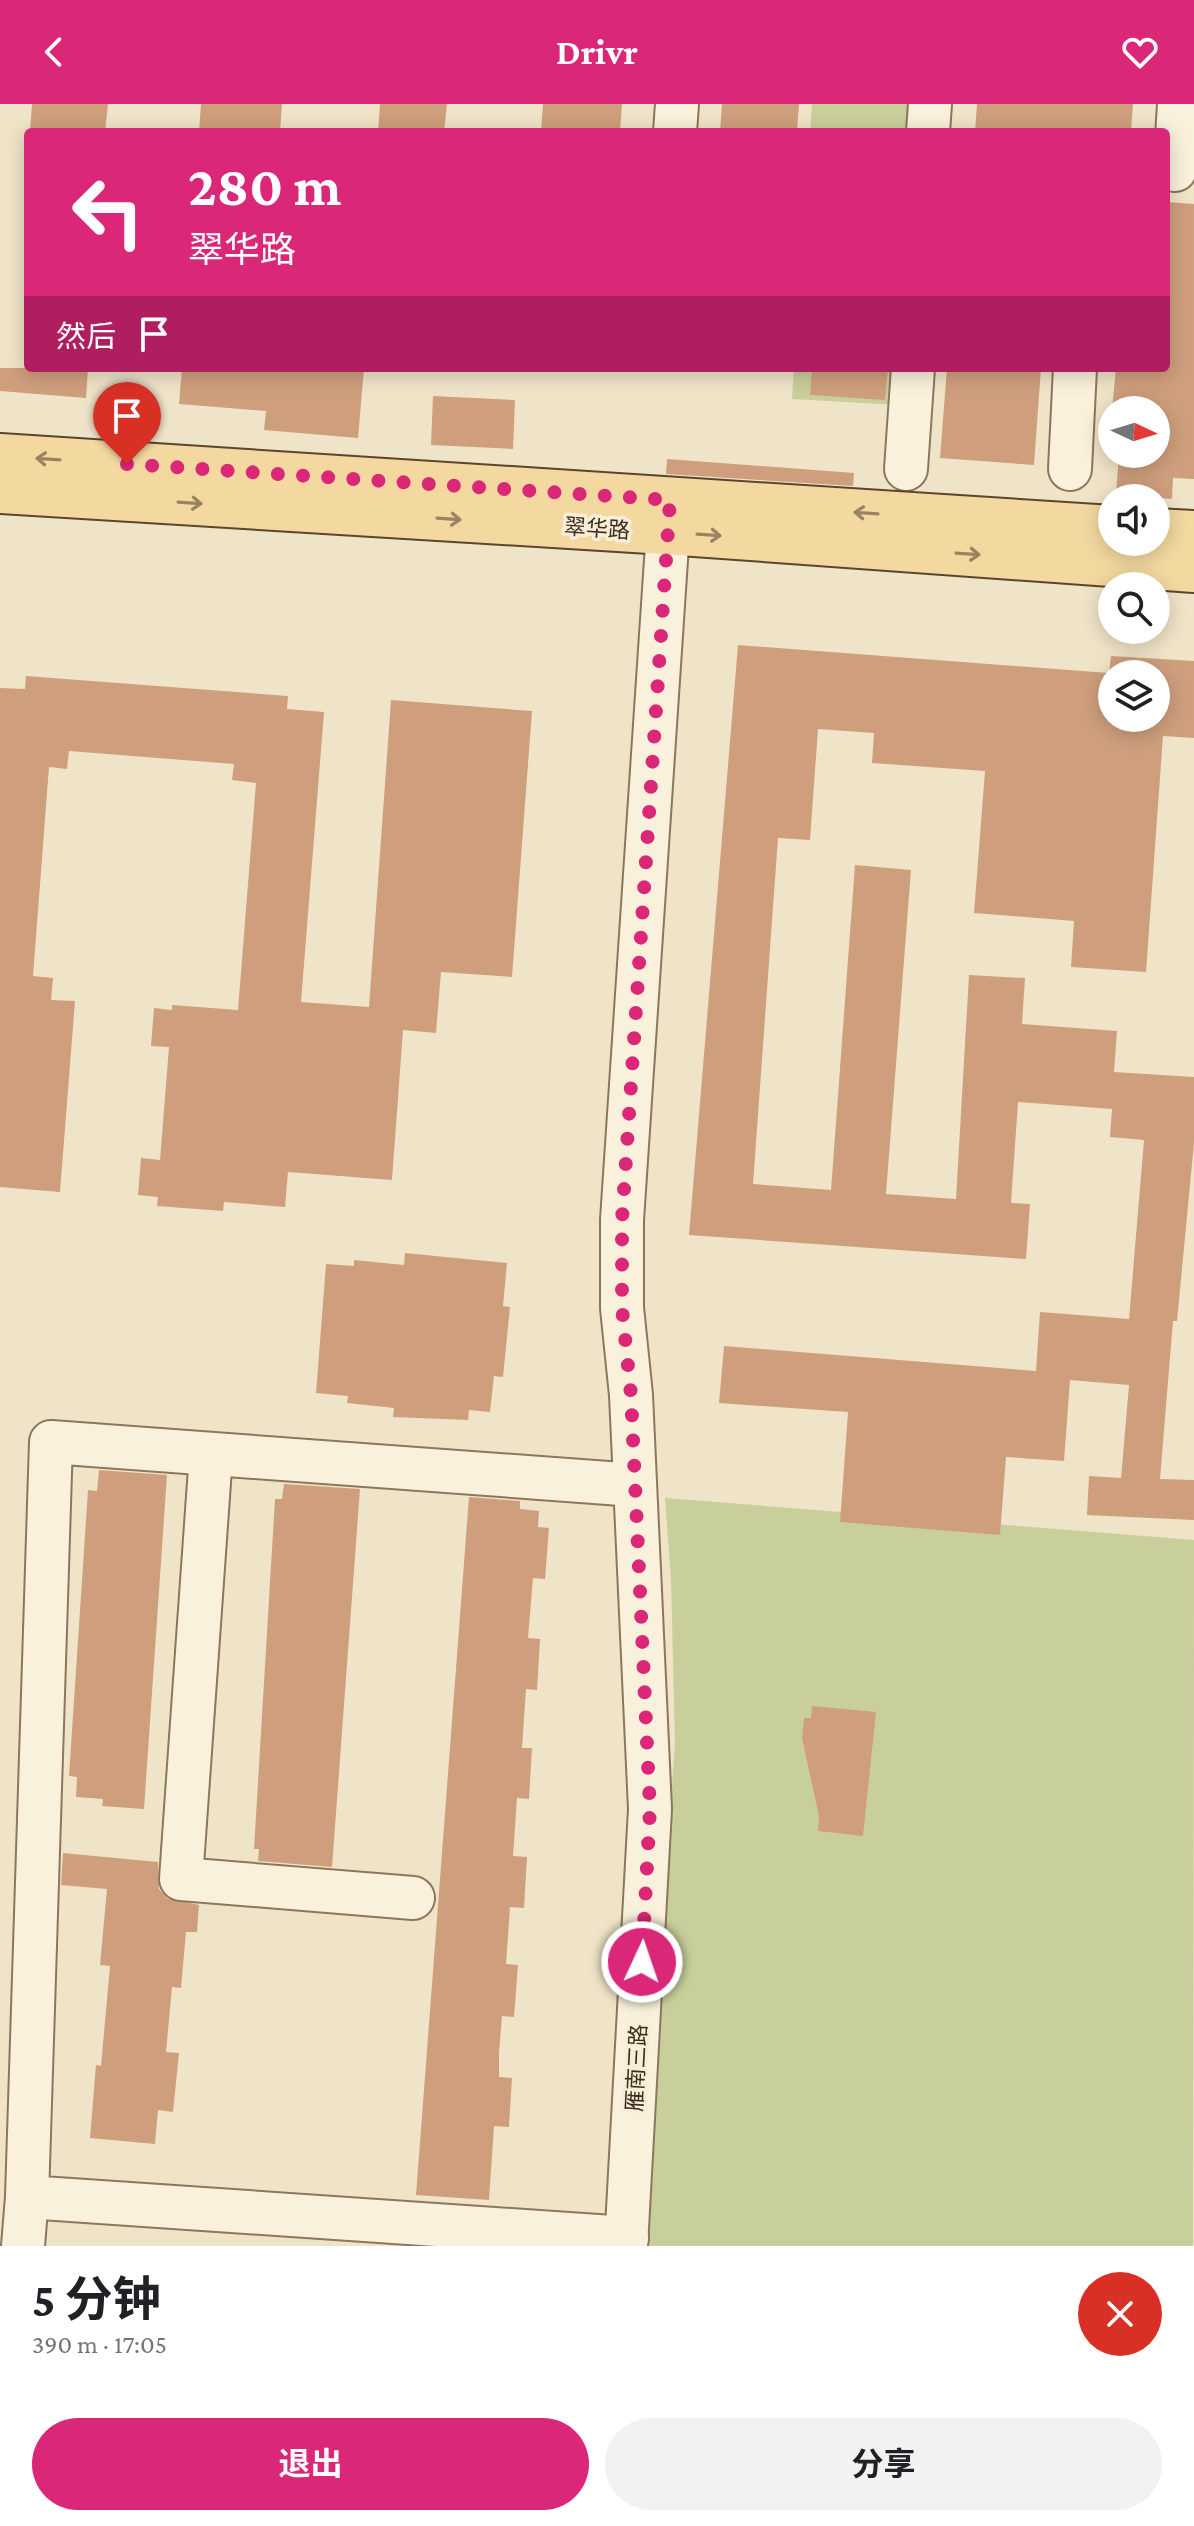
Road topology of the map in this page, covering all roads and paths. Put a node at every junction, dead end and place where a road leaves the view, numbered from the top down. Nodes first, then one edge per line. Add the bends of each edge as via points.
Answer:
1 (677, 104) edge
2 (930, 104) edge
3 (1179, 104) edge
4 (675, 128) edge
5 (928, 128) edge
6 (1178, 170) edge
7 (913, 372) edge
8 (1075, 372) edge
9 (0, 456) edge
10 (906, 469) dead end
11 (1070, 469) dead end
12 (0, 491) edge
13 (668, 516) junction
14 (1098, 528) edge
15 (1170, 532) edge
16 (1194, 533) edge
17 (1194, 570) edge
18 (211, 1454) junction
19 (635, 1485) junction
20 (413, 1898) dead end
21 (27, 2197) junction
22 (626, 2242) edge
23 (23, 2246) edge

1 - 4 street
2 - 5 street
3 - 6 street
7 - 10 street
8 - 11 street
13 -> 9 main road, 翠华路
12 -> 13 main road, 翠华路
14 -> 13 main road, 翠华路
13 -> 17 main road, 翠华路
13 - 19 street, 雁南三路 via 622,1220 622,1308
15 - 16 main road
18 - 19 street
18 - 20 street via 181,1879
18 - 21 street via 51,1442
19 - 22 street, 雁南三路 via 650,1809
21 - 22 street
21 - 23 street

